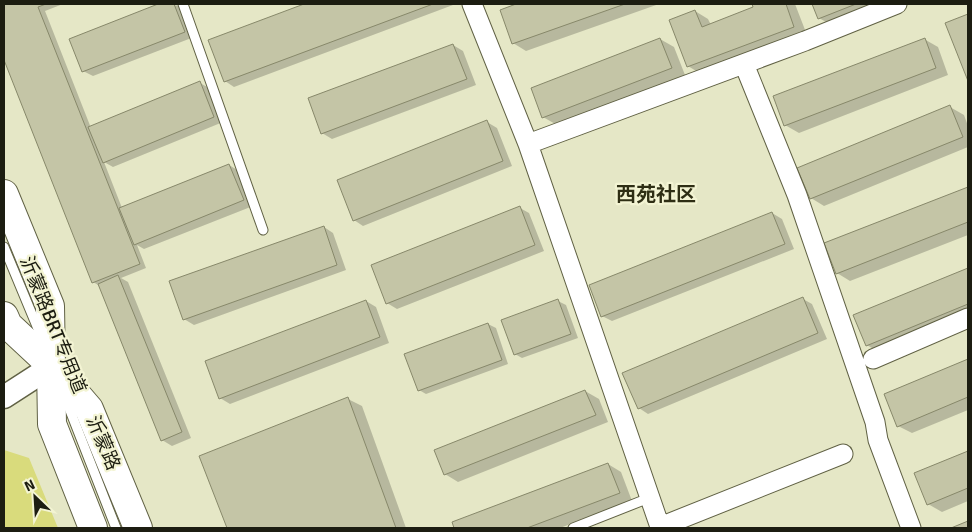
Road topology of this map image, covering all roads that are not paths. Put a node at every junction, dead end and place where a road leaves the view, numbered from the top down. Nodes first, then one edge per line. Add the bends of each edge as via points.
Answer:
1 (183, 4) edge
2 (472, 4) edge
3 (898, 4) edge
4 (744, 64) junction
5 (528, 144) junction
6 (4, 194) edge
7 (263, 230) dead end
8 (4, 246) edge
9 (4, 316) edge
10 (968, 318) edge
11 (873, 359) dead end
12 (52, 366) junction
13 (4, 378) edge
14 (4, 397) edge
15 (843, 454) dead end
16 (649, 498) junction
17 (93, 528) edge
18 (116, 528) edge
19 (138, 528) edge
20 (573, 528) edge
21 (911, 528) edge

1 - 7 lane
2 - 5 street
3 - 4 street
4 - 5 street
4 - 21 street via 797,195 872,413 878,440
5 - 16 street
6 - 12 main road via 50,306
8 - 12 lane, 沂蒙路BRT专用道
9 - 12 main road, 沂蒙路 via 8,325
10 - 11 street
12 - 13 street
12 - 14 street
12 - 17 main road via 52,424
12 - 18 lane, 沂蒙路BRT专用道
12 - 19 main road, 沂蒙路 via 89,409
15 - 16 street via 660,527
16 - 20 lane

